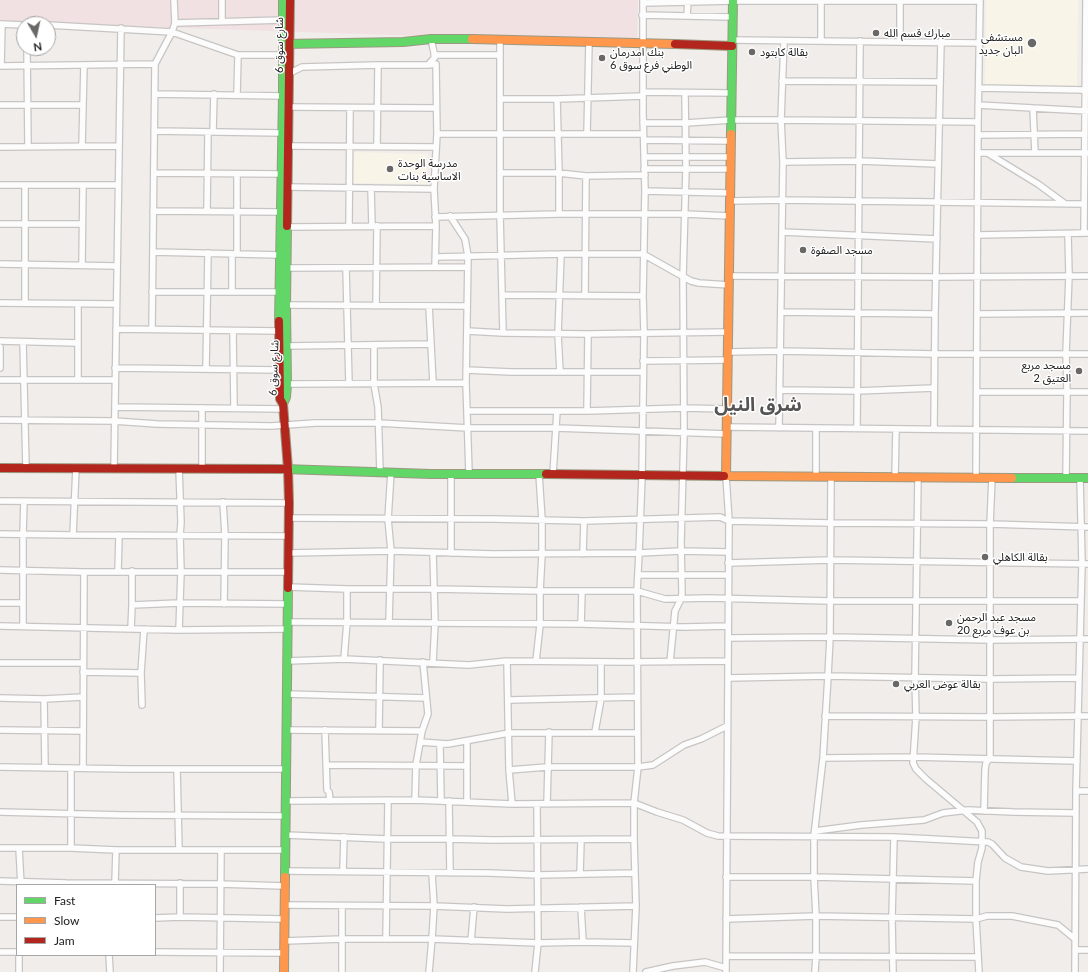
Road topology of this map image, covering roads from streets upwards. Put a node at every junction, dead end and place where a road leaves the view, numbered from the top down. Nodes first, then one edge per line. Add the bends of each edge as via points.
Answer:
1 (174, 0) edge
2 (222, 0) edge
3 (283, 0) edge
4 (290, 0) edge
5 (733, 0) edge
6 (980, 0) edge
7 (1086, 0) edge
8 (643, 1) edge
9 (688, 1) edge
10 (821, 1) edge
11 (900, 1) edge
12 (642, 15) junction
13 (687, 16) junction
14 (732, 17) junction
15 (283, 20) junction
16 (222, 21) junction
17 (175, 23) junction
18 (1, 24) edge
19 (16, 24) edge
20 (56, 25) edge
21 (121, 28) junction
22 (172, 32) junction
23 (1087, 37) edge
24 (431, 39) junction
25 (500, 39) junction
26 (784, 41) junction
27 (821, 41) junction
28 (860, 41) junction
29 (941, 41) junction
30 (589, 42) junction
31 (900, 42) junction
32 (732, 43) junction
33 (980, 43) junction
34 (286, 44) junction
35 (643, 44) junction
36 (238, 55) junction
37 (283, 55) junction
38 (434, 55) junction
39 (500, 55) junction
40 (27, 56) edge
41 (155, 64) junction
42 (84, 65) junction
43 (120, 65) junction
44 (378, 65) junction
45 (428, 65) junction
46 (1, 66) edge
47 (27, 66) junction
48 (290, 73) junction
49 (1087, 73) edge
50 (782, 81) junction
51 (860, 81) junction
52 (940, 82) junction
53 (978, 88) junction
54 (1085, 90) junction
55 (686, 93) junction
56 (731, 93) junction
57 (155, 94) junction
58 (214, 94) junction
59 (643, 94) junction
60 (237, 95) junction
61 (283, 96) junction
62 (588, 97) junction
63 (500, 99) junction
64 (557, 99) junction
65 (0, 104) edge
66 (28, 105) junction
67 (83, 105) junction
68 (978, 105) junction
69 (289, 107) junction
70 (350, 108) junction
71 (378, 108) junction
72 (436, 108) junction
73 (1033, 108) junction
74 (1086, 111) edge
75 (731, 120) junction
76 (781, 120) junction
77 (860, 121) junction
78 (939, 122) junction
79 (978, 122) junction
80 (643, 123) junction
81 (686, 123) junction
82 (154, 132) junction
83 (210, 132) junction
84 (282, 133) junction
85 (500, 133) junction
86 (437, 134) junction
87 (558, 134) junction
88 (587, 134) junction
89 (1085, 134) junction
90 (978, 135) junction
91 (1034, 135) junction
92 (644, 137) junction
93 (686, 141) junction
94 (731, 141) junction
95 (0, 146) edge
96 (28, 146) junction
97 (82, 146) junction
98 (119, 146) junction
99 (289, 146) junction
100 (350, 146) junction
101 (377, 146) junction
102 (436, 147) junction
103 (978, 153) junction
104 (988, 153) junction
105 (1035, 153) junction
106 (1086, 153) edge
107 (644, 157) junction
108 (686, 157) junction
109 (730, 157) junction
110 (860, 161) junction
111 (783, 162) junction
112 (938, 164) junction
113 (686, 169) junction
114 (730, 169) junction
115 (644, 172) junction
116 (154, 173) junction
117 (500, 173) junction
118 (207, 174) junction
119 (237, 174) junction
120 (281, 174) junction
121 (560, 174) junction
122 (586, 176) junction
123 (0, 185) edge
124 (25, 185) junction
125 (83, 185) junction
126 (118, 185) junction
127 (287, 187) junction
128 (350, 188) junction
129 (371, 188) junction
130 (434, 189) junction
131 (645, 191) junction
132 (685, 191) junction
133 (730, 197) junction
134 (783, 200) junction
135 (858, 201) junction
136 (938, 201) junction
137 (978, 201) junction
138 (1064, 203) junction
139 (1084, 204) junction
140 (206, 210) junction
141 (153, 211) junction
142 (237, 211) junction
143 (280, 212) junction
144 (559, 214) junction
145 (685, 214) junction
146 (500, 215) junction
147 (587, 215) junction
148 (645, 215) junction
149 (450, 216) junction
150 (730, 216) junction
151 (435, 217) junction
152 (0, 224) edge
153 (25, 224) junction
154 (82, 224) junction
155 (349, 226) junction
156 (374, 226) junction
157 (436, 226) junction
158 (287, 227) junction
159 (782, 232) junction
160 (1086, 233) edge
161 (1068, 234) junction
162 (978, 235) junction
163 (858, 236) junction
164 (937, 239) junction
165 (153, 252) junction
166 (208, 253) junction
167 (234, 254) junction
168 (560, 254) junction
169 (586, 254) junction
170 (644, 254) junction
171 (280, 255) junction
172 (501, 255) junction
173 (468, 256) junction
174 (436, 257) junction
175 (0, 264) edge
176 (25, 265) junction
177 (82, 265) junction
178 (117, 266) junction
179 (377, 267) junction
180 (435, 267) junction
181 (467, 267) junction
182 (286, 268) junction
183 (346, 268) junction
184 (1069, 275) junction
185 (729, 276) junction
186 (858, 276) junction
187 (978, 276) junction
188 (1088, 276) edge
189 (683, 277) junction
190 (781, 277) junction
191 (936, 277) junction
192 (729, 286) junction
193 (207, 291) junction
194 (152, 292) junction
195 (232, 292) junction
196 (280, 292) junction
197 (560, 294) junction
198 (502, 295) junction
199 (585, 295) junction
200 (643, 296) junction
201 (0, 303) edge
202 (24, 303) junction
203 (78, 304) junction
204 (116, 304) junction
205 (286, 305) junction
206 (346, 306) junction
207 (376, 306) junction
208 (429, 306) junction
209 (467, 306) junction
210 (781, 312) junction
211 (1068, 312) junction
212 (1088, 313) edge
213 (858, 314) junction
214 (935, 314) junction
215 (977, 314) junction
216 (116, 329) junction
217 (152, 329) junction
218 (206, 330) junction
219 (467, 330) junction
220 (233, 331) junction
221 (279, 331) junction
222 (684, 332) junction
223 (728, 332) junction
224 (503, 333) junction
225 (644, 333) junction
226 (558, 334) junction
227 (588, 334) junction
228 (0, 341) edge
229 (23, 342) junction
230 (78, 343) junction
231 (431, 344) junction
232 (348, 345) junction
233 (374, 345) junction
234 (286, 346) junction
235 (0, 347) edge
236 (781, 351) junction
237 (857, 352) junction
238 (1066, 353) junction
239 (935, 354) junction
240 (977, 354) junction
241 (1088, 354) edge
242 (728, 356) junction
243 (684, 360) junction
244 (643, 361) junction
245 (0, 368) edge
246 (115, 368) junction
247 (206, 369) junction
248 (233, 370) junction
249 (280, 370) junction
250 (466, 370) junction
251 (560, 372) junction
252 (587, 372) junction
253 (643, 372) junction
254 (0, 380) edge
255 (24, 380) junction
256 (78, 380) junction
257 (115, 380) junction
258 (433, 383) junction
259 (466, 383) junction
260 (287, 384) junction
261 (349, 384) junction
262 (374, 384) junction
263 (934, 388) junction
264 (780, 390) junction
265 (857, 390) junction
266 (977, 392) junction
267 (1067, 392) junction
268 (1088, 392) edge
269 (283, 406) junction
270 (115, 407) junction
271 (202, 408) junction
272 (234, 408) junction
273 (684, 408) junction
274 (727, 409) junction
275 (642, 410) junction
276 (467, 411) junction
277 (587, 411) junction
278 (557, 412) junction
279 (0, 420) edge
280 (25, 420) junction
281 (114, 421) junction
282 (378, 423) junction
283 (203, 424) junction
284 (284, 426) junction
285 (468, 428) junction
286 (556, 428) junction
287 (780, 428) junction
288 (856, 428) junction
289 (816, 429) junction
290 (896, 429) junction
291 (934, 429) junction
292 (642, 430) junction
293 (727, 430) junction
294 (976, 430) junction
295 (1066, 430) junction
296 (1088, 431) edge
297 (684, 433) junction
298 (0, 468) edge
299 (26, 468) junction
300 (76, 468) junction
301 (114, 468) junction
302 (179, 469) junction
303 (202, 469) junction
304 (288, 469) junction
305 (380, 472) junction
306 (390, 472) junction
307 (451, 473) junction
308 (469, 473) junction
309 (539, 474) junction
310 (553, 474) junction
311 (642, 476) junction
312 (682, 476) junction
313 (726, 476) junction
314 (816, 477) junction
315 (831, 477) junction
316 (895, 478) junction
317 (918, 478) junction
318 (976, 478) junction
319 (992, 478) junction
320 (1066, 478) junction
321 (1084, 478) edge
322 (0, 501) edge
323 (24, 501) junction
324 (75, 501) junction
325 (181, 501) junction
326 (223, 502) junction
327 (289, 503) junction
328 (289, 518) junction
329 (388, 519) junction
330 (452, 519) junction
331 (682, 519) junction
332 (542, 520) junction
333 (640, 520) junction
334 (584, 521) junction
335 (729, 521) junction
336 (831, 523) junction
337 (917, 523) junction
338 (990, 524) junction
339 (1085, 527) edge
340 (0, 534) edge
341 (23, 534) junction
342 (72, 535) junction
343 (119, 535) junction
344 (180, 536) junction
345 (225, 536) junction
346 (288, 536) junction
347 (391, 551) junction
348 (681, 552) junction
349 (728, 552) junction
350 (433, 553) junction
351 (451, 553) junction
352 (639, 553) junction
353 (288, 554) junction
354 (542, 554) junction
355 (583, 554) junction
356 (830, 560) junction
357 (918, 562) junction
358 (990, 562) junction
359 (728, 563) junction
360 (1085, 564) edge
361 (0, 570) edge
362 (23, 570) junction
363 (132, 571) junction
364 (84, 572) junction
365 (118, 572) junction
366 (181, 572) junction
367 (225, 572) junction
368 (288, 572) junction
369 (681, 574) junction
370 (638, 575) junction
371 (728, 575) junction
372 (288, 587) junction
373 (347, 589) junction
374 (434, 589) junction
375 (389, 590) junction
376 (540, 591) junction
377 (637, 591) junction
378 (582, 592) junction
379 (728, 598) junction
380 (681, 599) junction
381 (830, 601) junction
382 (990, 601) junction
383 (1080, 601) junction
384 (23, 602) junction
385 (916, 602) junction
386 (0, 603) edge
387 (179, 603) junction
388 (224, 604) junction
389 (288, 604) junction
390 (132, 605) junction
391 (347, 622) junction
392 (389, 622) junction
393 (435, 622) junction
394 (581, 624) junction
395 (23, 625) junction
396 (540, 625) junction
397 (638, 625) junction
398 (0, 626) edge
399 (83, 626) junction
400 (288, 626) junction
401 (673, 626) junction
402 (728, 626) junction
403 (131, 629) junction
404 (144, 629) junction
405 (179, 630) junction
406 (830, 637) junction
407 (728, 638) junction
408 (915, 638) junction
409 (1080, 639) junction
410 (1088, 639) edge
411 (991, 640) junction
412 (344, 659) junction
413 (288, 660) junction
414 (380, 660) junction
415 (728, 660) junction
416 (507, 661) junction
417 (536, 661) junction
418 (423, 662) junction
419 (433, 662) junction
420 (601, 662) junction
421 (637, 662) junction
422 (670, 662) junction
423 (0, 663) edge
424 (83, 663) junction
425 (83, 672) junction
426 (141, 673) junction
427 (828, 676) junction
428 (915, 677) junction
429 (728, 678) junction
430 (1079, 678) junction
431 (990, 679) junction
432 (287, 694) junction
433 (83, 697) junction
434 (380, 697) junction
435 (637, 697) junction
436 (0, 698) edge
437 (426, 698) junction
438 (44, 699) junction
439 (600, 699) junction
440 (509, 700) junction
441 (142, 705) dead end
442 (825, 716) junction
443 (1078, 716) junction
444 (1088, 716) edge
445 (916, 717) junction
446 (990, 717) junction
447 (727, 726) junction
448 (0, 730) edge
449 (287, 730) junction
450 (326, 730) junction
451 (44, 731) junction
452 (83, 731) junction
453 (379, 731) junction
454 (422, 731) junction
455 (549, 732) junction
456 (595, 732) junction
457 (509, 733) junction
458 (637, 733) junction
459 (420, 742) junction
460 (467, 742) junction
461 (440, 744) junction
462 (914, 757) junction
463 (823, 758) junction
464 (990, 758) junction
465 (1077, 761) junction
466 (326, 765) junction
467 (441, 765) junction
468 (416, 766) junction
469 (467, 766) junction
470 (0, 767) edge
471 (547, 767) junction
472 (638, 767) junction
473 (45, 768) junction
474 (71, 768) junction
475 (83, 768) junction
476 (177, 769) junction
477 (286, 769) junction
478 (509, 770) junction
479 (1076, 791) junction
480 (1088, 791) edge
481 (388, 800) junction
482 (415, 800) junction
483 (285, 801) junction
484 (330, 801) junction
485 (441, 801) junction
486 (449, 801) junction
487 (467, 802) junction
488 (546, 803) junction
489 (634, 803) junction
490 (512, 804) junction
491 (537, 804) junction
492 (962, 810) junction
493 (984, 811) junction
494 (0, 812) edge
495 (1076, 813) junction
496 (71, 814) junction
497 (178, 815) junction
498 (285, 816) junction
499 (814, 834) junction
500 (285, 835) junction
501 (726, 836) junction
502 (344, 837) junction
503 (894, 837) junction
504 (387, 839) junction
505 (450, 839) junction
506 (537, 840) junction
507 (581, 840) junction
508 (634, 840) junction
509 (982, 842) junction
510 (0, 848) edge
511 (19, 848) junction
512 (71, 848) junction
513 (116, 850) junction
514 (179, 850) junction
515 (285, 850) junction
516 (221, 851) junction
517 (1076, 869) junction
518 (1088, 869) edge
519 (284, 871) junction
520 (343, 871) junction
521 (387, 872) junction
522 (432, 872) junction
523 (450, 873) junction
524 (635, 873) junction
525 (580, 874) junction
526 (538, 875) junction
527 (726, 877) junction
528 (814, 877) junction
529 (894, 878) junction
530 (0, 881) edge
531 (976, 881) junction
532 (20, 883) edge
533 (115, 883) junction
534 (180, 883) junction
535 (66, 884) edge
536 (220, 884) junction
537 (284, 886) junction
538 (284, 905) junction
539 (342, 906) junction
540 (387, 906) junction
541 (434, 906) junction
542 (636, 906) junction
543 (474, 907) junction
544 (582, 907) junction
545 (538, 909) junction
546 (816, 916) junction
547 (0, 917) edge
548 (16, 917) edge
549 (180, 917) junction
550 (220, 917) junction
551 (156, 918) edge
552 (892, 918) junction
553 (283, 919) junction
554 (726, 919) junction
555 (976, 919) junction
556 (342, 939) junction
557 (386, 939) junction
558 (432, 939) junction
559 (1075, 939) junction
560 (284, 941) junction
561 (471, 941) junction
562 (582, 942) junction
563 (538, 943) junction
564 (634, 943) junction
565 (1075, 950) junction
566 (1088, 950) edge
567 (0, 952) edge
568 (16, 952) edge
569 (156, 952) edge
570 (220, 953) junction
571 (283, 953) junction
572 (18, 956) edge
573 (108, 956) edge
574 (726, 956) junction
575 (816, 956) junction
576 (892, 956) junction
577 (978, 958) junction
578 (726, 970) edge
579 (19, 972) edge
580 (110, 972) edge
581 (220, 972) edge
582 (284, 972) edge
583 (342, 972) edge
584 (429, 972) edge
585 (535, 972) edge
586 (633, 972) edge
587 (646, 972) edge
588 (815, 972) edge
589 (892, 972) edge
590 (979, 972) edge
591 (1075, 972) edge

1 - 17 street
2 - 16 street
3 - 15 street, شارع سوق 6
4 - 34 street, شارع سوق 6
5 - 9 street
5 - 10 street
5 - 14 street
6 - 11 street
6 - 33 street
7 - 23 street
8 - 9 street
8 - 12 street
9 - 13 street
10 - 11 street
10 - 27 street
11 - 31 street
12 - 13 street
12 - 35 street
13 - 14 street
14 - 32 street
15 - 16 street
15 - 34 street, شارع سوق 6
16 - 17 street
17 - 22 street
18 - 19 street
18 - 46 street
20 - 21 street
21 - 22 street
21 - 43 street
22 - 36 street
22 - 41 street
23 - 49 street
24 - 25 street
24 - 34 street via 403,42
24 - 38 street
25 - 30 street
25 - 39 street
26 - 27 street
26 - 32 street
26 - 50 street
27 - 28 street
28 - 31 street
28 - 51 street
29 - 31 street
29 - 33 street
29 - 52 street
30 - 35 street
30 - 62 street
32 - 35 street
32 - 56 street
33 - 53 street
34 - 37 street, شارع سوق 6
34 - 48 street, شارع سوق 6
35 - 59 street
36 - 37 street
36 - 60 street
37 - 61 street, شارع سوق 6
38 - 39 street
38 - 45 street
39 - 63 street
40 - 47 street
41 - 43 street
41 - 57 street
42 - 43 street
42 - 47 street
42 - 67 street
43 - 98 street
44 - 45 street
44 - 48 street via 302,67
44 - 71 street
45 - 72 street via 436,64
46 - 47 street
47 - 66 street
48 - 69 street, شارع سوق 6
49 - 54 street
50 - 51 street
50 - 76 street
51 - 52 street
51 - 77 street
52 - 78 street
53 - 54 street
53 - 68 street
54 - 74 street
55 - 56 street
55 - 59 street
55 - 81 street
56 - 75 street
57 - 58 street
57 - 82 street
58 - 60 street
58 - 83 street
59 - 62 street
59 - 80 street
60 - 61 street
61 - 84 street, شارع سوق 6
62 - 64 street
62 - 88 street
63 - 64 street
63 - 85 street
64 - 87 street
65 - 66 street
66 - 67 street
66 - 96 street
67 - 97 street
68 - 73 street
68 - 79 street
69 - 70 street
69 - 99 street, شارع سوق 6
70 - 71 street
70 - 100 street
71 - 72 street
71 - 101 street
72 - 86 street
73 - 74 street
73 - 91 street
74 - 89 street
75 - 76 street
75 - 81 street
75 - 94 street
76 - 77 street
76 - 111 street
77 - 78 street
77 - 110 street
78 - 79 street
78 - 112 street
79 - 90 street
80 - 81 street
80 - 92 street
81 - 93 street
82 - 83 street
82 - 116 street
83 - 84 street
83 - 118 street
84 - 120 street, شارع سوق 6
85 - 86 street
85 - 87 street
85 - 117 street
86 - 102 street
87 - 88 street
87 - 121 street
88 - 92 street
89 - 91 street
89 - 106 street
90 - 91 street
90 - 103 street
91 - 105 street
92 - 93 street
92 - 107 street
93 - 94 street
93 - 108 street
94 - 109 street
95 - 96 street
96 - 97 street
97 - 98 street
98 - 126 street
99 - 100 street
99 - 127 street, شارع سوق 6
100 - 101 street
100 - 128 street
101 - 102 street
102 - 130 street
103 - 104 street
103 - 137 street
104 - 105 street
104 - 138 street
105 - 106 street
106 - 139 street
107 - 108 street
107 - 115 street
108 - 109 street
108 - 113 street
109 - 114 street
110 - 111 street
110 - 112 street
110 - 135 street
111 - 134 street
112 - 136 street
113 - 114 street
113 - 115 street
113 - 132 street
114 - 133 street
115 - 122 street
115 - 131 street
116 - 118 street
116 - 141 street
117 - 121 street
117 - 146 street
118 - 119 street
118 - 140 street
119 - 120 street
119 - 142 street
120 - 143 street, شارع سوق 6
121 - 122 street
121 - 144 street
122 - 147 street
123 - 124 street
124 - 125 street
124 - 153 street
125 - 126 street
125 - 154 street
126 - 178 street
127 - 128 street
127 - 158 street, شارع سوق 6
128 - 129 street
128 - 155 street
129 - 130 street
129 - 156 street
130 - 151 street
131 - 132 street
131 - 148 street
132 - 133 street
132 - 145 street
133 - 134 street
133 - 150 street
134 - 135 street
134 - 159 street
135 - 136 street
135 - 163 street
136 - 137 street
136 - 164 street
137 - 138 street
137 - 162 street
138 - 139 street
139 - 160 street
140 - 141 street
140 - 142 street
141 - 165 street
142 - 143 street
142 - 167 street
143 - 171 street, شارع سوق 6
144 - 146 street
144 - 147 street
145 - 148 street
145 - 150 street
145 - 189 street
146 - 149 street
146 - 172 street
147 - 148 street
147 - 169 street
148 - 170 street
149 - 151 street
149 - 173 street via 465,239
150 - 185 street
151 - 157 street
152 - 153 street
153 - 154 street
153 - 176 street
154 - 177 street
155 - 156 street
155 - 158 street
156 - 157 street
156 - 179 street
157 - 174 street
158 - 182 street, شارع سوق 6
159 - 163 street
159 - 190 street
160 - 161 street
161 - 162 street
161 - 184 street
162 - 187 street
163 - 164 street
163 - 186 street
164 - 191 street
165 - 166 street
165 - 194 street
166 - 167 street
166 - 193 street
167 - 171 street
167 - 195 street
168 - 169 street
168 - 172 street
168 - 197 street
169 - 170 street
169 - 199 street
170 - 189 street
170 - 200 street
171 - 196 street, شارع سوق 6
172 - 173 street
172 - 198 street
173 - 174 street
173 - 181 street
174 - 180 street
175 - 176 street
176 - 177 street
176 - 202 street
177 - 178 street
178 - 204 street
179 - 180 street
179 - 183 street
179 - 207 street
180 - 181 street
181 - 209 street
182 - 183 street
182 - 205 street, شارع سوق 6
183 - 206 street
184 - 187 street
184 - 188 street
184 - 211 street
185 - 190 street
185 - 192 street
186 - 190 street
186 - 191 street
186 - 213 street
187 - 191 street
187 - 215 street
189 - 192 street via 695,283
189 - 222 street
190 - 210 street
191 - 214 street
192 - 223 street
193 - 194 street
193 - 195 street
193 - 218 street
194 - 217 street
195 - 196 street
196 - 221 street, شارع سوق 6
197 - 198 street
197 - 199 street
197 - 226 street
198 - 224 street
199 - 200 street
200 - 225 street
201 - 202 street
202 - 203 street
203 - 204 street
203 - 230 street
204 - 216 street
205 - 206 street
205 - 234 street, شارع سوق 6
206 - 207 street
206 - 232 street
207 - 208 street
208 - 209 street
208 - 231 street
209 - 219 street
210 - 213 street
210 - 236 street
211 - 212 street
211 - 215 street
211 - 238 street
213 - 214 street
213 - 237 street
214 - 239 street
215 - 240 street
216 - 217 street
216 - 246 street
217 - 218 street
218 - 220 street
218 - 247 street
219 - 224 street
219 - 250 street
220 - 221 street
220 - 248 street
221 - 249 street, شارع سوق 6
222 - 223 street
222 - 225 street
222 - 243 street
223 - 242 street
224 - 226 street
225 - 227 street
225 - 244 street
226 - 227 street
226 - 251 street
227 - 252 street
228 - 229 street
229 - 230 street
229 - 255 street
230 - 256 street
231 - 233 street
231 - 258 street
232 - 233 street
232 - 234 street
232 - 261 street
233 - 262 street
234 - 260 street, شارع سوق 6
235 - 245 street
236 - 237 street
236 - 242 street
236 - 264 street
237 - 239 street
237 - 265 street
238 - 240 street
238 - 241 street
238 - 267 street
239 - 240 street
239 - 263 street
240 - 266 street
242 - 243 street
242 - 274 street
243 - 244 street
243 - 273 street
244 - 253 street
246 - 247 street
246 - 257 street
247 - 248 street
248 - 249 street
248 - 272 street
249 - 269 street, شارع سوق 6 via 280,399
250 - 251 street
250 - 259 street
251 - 252 street
252 - 253 street
252 - 277 street
253 - 275 street
254 - 255 street
255 - 256 street
255 - 280 street
256 - 257 street
257 - 270 street
258 - 259 street
258 - 262 street
259 - 276 street
260 - 261 street
260 - 269 street, شارع سوق 6
261 - 262 street
262 - 282 street
263 - 265 street
263 - 291 street
264 - 265 street
264 - 287 street
265 - 288 street
266 - 267 street
266 - 294 street
267 - 268 street
267 - 295 street
269 - 272 street
269 - 284 street
270 - 271 street
270 - 281 street
271 - 272 street
271 - 283 street
273 - 274 street
273 - 275 street
273 - 297 street
274 - 293 street
275 - 277 street
275 - 292 street
276 - 278 street
276 - 285 street
277 - 278 street
278 - 286 street
279 - 280 street
280 - 281 street
280 - 299 street
281 - 283 street
281 - 301 street
282 - 284 street via 315,423
282 - 285 street
282 - 305 street
283 - 284 street
283 - 303 street
284 - 304 street
285 - 286 street
285 - 308 street
286 - 292 street
286 - 310 street
287 - 289 street
287 - 293 street
288 - 289 street
288 - 290 street
289 - 314 street
290 - 291 street
290 - 316 street
291 - 294 street
292 - 297 street
292 - 311 street
293 - 297 street
293 - 313 street
294 - 295 street
294 - 318 street
295 - 296 street
295 - 320 street
297 - 312 street
298 - 299 street
299 - 300 street
300 - 301 street
300 - 324 street
301 - 302 street
302 - 303 street
302 - 325 street
303 - 304 street
304 - 305 street
304 - 327 street
305 - 306 street
306 - 307 street
306 - 329 street
307 - 308 street
307 - 330 street
308 - 309 street
309 - 310 street
309 - 332 street
310 - 311 street
311 - 312 street
311 - 333 street
312 - 313 street
312 - 331 street
313 - 314 street
313 - 335 street
314 - 315 street
315 - 316 street
315 - 336 street
316 - 317 street
317 - 318 street
317 - 337 street
318 - 319 street
319 - 320 street
319 - 338 street
320 - 321 street
321 - 339 street
322 - 323 street
323 - 324 street
323 - 341 street
324 - 325 street
324 - 342 street
325 - 326 street
325 - 344 street
326 - 327 street
326 - 345 street
327 - 328 street
328 - 329 street
328 - 346 street
329 - 330 street
329 - 347 street
330 - 332 street
330 - 351 street
331 - 333 street
331 - 335 street via 720,517
331 - 348 street
332 - 334 street
332 - 354 street
333 - 334 street
333 - 352 street
334 - 355 street
335 - 336 street
335 - 349 street
336 - 337 street
336 - 356 street
337 - 338 street
337 - 357 street
338 - 339 street
338 - 358 street
339 - 360 street
340 - 341 street
341 - 342 street
341 - 362 street
342 - 343 street
343 - 344 street
343 - 365 street
344 - 345 street
344 - 366 street
345 - 346 street
345 - 367 street
346 - 353 street
347 - 350 street
347 - 353 street
347 - 375 street
348 - 349 street
348 - 352 street
348 - 369 street
349 - 359 street
350 - 351 street
350 - 374 street
351 - 354 street
352 - 355 street
352 - 370 street
353 - 368 street
354 - 355 street
354 - 376 street
356 - 357 street
356 - 359 street
356 - 381 street
357 - 358 street
357 - 385 street
358 - 360 street
358 - 382 street
359 - 371 street
360 - 383 street
361 - 362 street
362 - 364 street
362 - 384 street
363 - 365 street
363 - 366 street
363 - 390 street
364 - 365 street
364 - 399 street
366 - 367 street
366 - 387 street
367 - 368 street
367 - 388 street
368 - 372 street
369 - 370 street
369 - 371 street
369 - 380 street
370 - 377 street
371 - 379 street
372 - 373 street
372 - 389 street
373 - 375 street
373 - 391 street
374 - 375 street
374 - 376 street
374 - 393 street
375 - 392 street
376 - 378 street
376 - 396 street
377 - 378 street
377 - 380 street via 663,599
377 - 397 street
378 - 394 street
379 - 380 street
379 - 381 street
379 - 402 street
380 - 401 street via 675,611
381 - 385 street
381 - 406 street
382 - 383 street
382 - 385 street
382 - 411 street
383 - 409 street
384 - 386 street
384 - 395 street
385 - 408 street
387 - 388 street
387 - 390 street
387 - 405 street
388 - 389 street
389 - 400 street
390 - 403 street
391 - 392 street
391 - 400 street
391 - 412 street
392 - 393 street
393 - 396 street
393 - 419 street
394 - 396 street
394 - 397 street
395 - 398 street
395 - 399 street
396 - 417 street
397 - 401 street
397 - 421 street
399 - 403 street
399 - 424 street
400 - 405 street
400 - 413 street
401 - 402 street
401 - 422 street
402 - 407 street
403 - 404 street
404 - 405 street
404 - 426 street
406 - 407 street
406 - 408 street
406 - 427 street
407 - 415 street
408 - 411 street
408 - 428 street
409 - 410 street
409 - 411 street
409 - 430 street
411 - 431 street
412 - 413 street
412 - 414 street
413 - 432 street
414 - 418 street
414 - 434 street
415 - 422 street
415 - 429 street
416 - 417 street
416 - 419 street via 470,665
416 - 440 street
417 - 420 street
418 - 419 street
418 - 437 street
420 - 421 street
420 - 439 street
421 - 422 street
421 - 435 street
423 - 424 street
424 - 425 street
425 - 426 street
425 - 433 street
426 - 441 street
427 - 428 street
427 - 429 street
427 - 442 street
428 - 431 street
428 - 445 street
429 - 447 street
430 - 431 street
430 - 443 street
431 - 446 street
432 - 434 street
432 - 449 street
433 - 438 street
433 - 452 street
434 - 437 street
434 - 453 street
435 - 439 street
435 - 458 street
436 - 438 street
437 - 454 street via 428,714
438 - 451 street
439 - 440 street
439 - 456 street
440 - 457 street
442 - 445 street
442 - 463 street
443 - 444 street
443 - 446 street
443 - 465 street
445 - 446 street
445 - 462 street
446 - 464 street
447 - 472 street via 684,745 655,764
447 - 501 street
448 - 451 street
449 - 450 street
449 - 477 street
450 - 453 street
450 - 466 street
451 - 452 street
451 - 473 street
452 - 475 street
453 - 454 street
454 - 459 street
455 - 456 street
455 - 457 street
455 - 471 street
456 - 458 street
457 - 460 street
457 - 478 street
458 - 472 street
459 - 461 street
459 - 468 street
460 - 461 street
460 - 469 street
461 - 467 street
462 - 463 street
462 - 464 street
462 - 492 street via 916,769
463 - 499 street
464 - 465 street
464 - 493 street via 985,770
465 - 479 street
466 - 468 street
466 - 484 street
467 - 468 street
467 - 469 street
467 - 485 street
468 - 482 street
469 - 487 street
470 - 473 street
471 - 472 street
471 - 478 street
471 - 488 street
472 - 489 street
473 - 474 street
474 - 475 street
474 - 496 street
475 - 476 street
476 - 477 street
476 - 497 street
477 - 483 street
478 - 490 street
479 - 480 street
479 - 495 street
481 - 482 street
481 - 484 street
481 - 504 street
482 - 485 street
483 - 484 street
483 - 498 street
485 - 486 street
486 - 487 street
486 - 505 street
487 - 490 street
488 - 489 street
488 - 491 street
489 - 501 street via 684,820 714,835
489 - 508 street
490 - 491 street
491 - 506 street
492 - 493 street
492 - 499 street via 924,820 861,825
492 - 509 street via 979,825
493 - 495 street
494 - 496 street
495 - 517 street
496 - 497 street
496 - 512 street
497 - 498 street
497 - 514 street
498 - 500 street
499 - 501 street
499 - 503 street
499 - 528 street
500 - 502 street
500 - 515 street
501 - 527 street
502 - 504 street
502 - 520 street
503 - 509 street
503 - 529 street
504 - 505 street
504 - 521 street
505 - 506 street
505 - 523 street
506 - 507 street
506 - 526 street
507 - 508 street
507 - 525 street
508 - 524 street
509 - 517 street via 990,842 1002,855 1021,867 1048,871
509 - 531 street
510 - 511 street
511 - 512 street
511 - 532 street
512 - 513 street
513 - 514 street
513 - 533 street
514 - 516 street
515 - 516 street
515 - 519 street
516 - 536 street
517 - 518 street
517 - 559 street
519 - 520 street
519 - 537 street
520 - 521 street
521 - 522 street
521 - 540 street
522 - 523 street
522 - 541 street
523 - 526 street
524 - 525 street
524 - 542 street
525 - 526 street
526 - 545 street
527 - 528 street
527 - 554 street
528 - 529 street
528 - 546 street
529 - 531 street
529 - 552 street
530 - 532 street
531 - 555 street
532 - 535 street
533 - 534 street
533 - 535 street
534 - 536 street
534 - 549 street
536 - 537 street
536 - 550 street
537 - 538 street
538 - 539 street
538 - 553 street
539 - 540 street
539 - 556 street
540 - 541 street
540 - 557 street
541 - 543 street
541 - 558 street
542 - 544 street
542 - 564 street
543 - 545 street
543 - 561 street
544 - 545 street
544 - 562 street
545 - 563 street
546 - 552 street
546 - 554 street
546 - 575 street
547 - 548 street
549 - 550 street
549 - 551 street
550 - 553 street
550 - 570 street
552 - 555 street
552 - 576 street
553 - 560 street
554 - 574 street
555 - 559 street via 987,916 1012,916 1048,922 1060,926
555 - 577 street
556 - 557 street
556 - 560 street
556 - 583 street
557 - 558 street
558 - 561 street
558 - 584 street
559 - 565 street
560 - 571 street
561 - 563 street
562 - 563 street
562 - 564 street
563 - 585 street
564 - 586 street
565 - 566 street
565 - 591 street
567 - 568 street
569 - 570 street
570 - 571 street
570 - 581 street
571 - 582 street
572 - 579 street
573 - 580 street
574 - 575 street
574 - 578 street
575 - 576 street
575 - 588 street
576 - 577 street
576 - 589 street
577 - 590 street
578 - 587 street via 705,962

